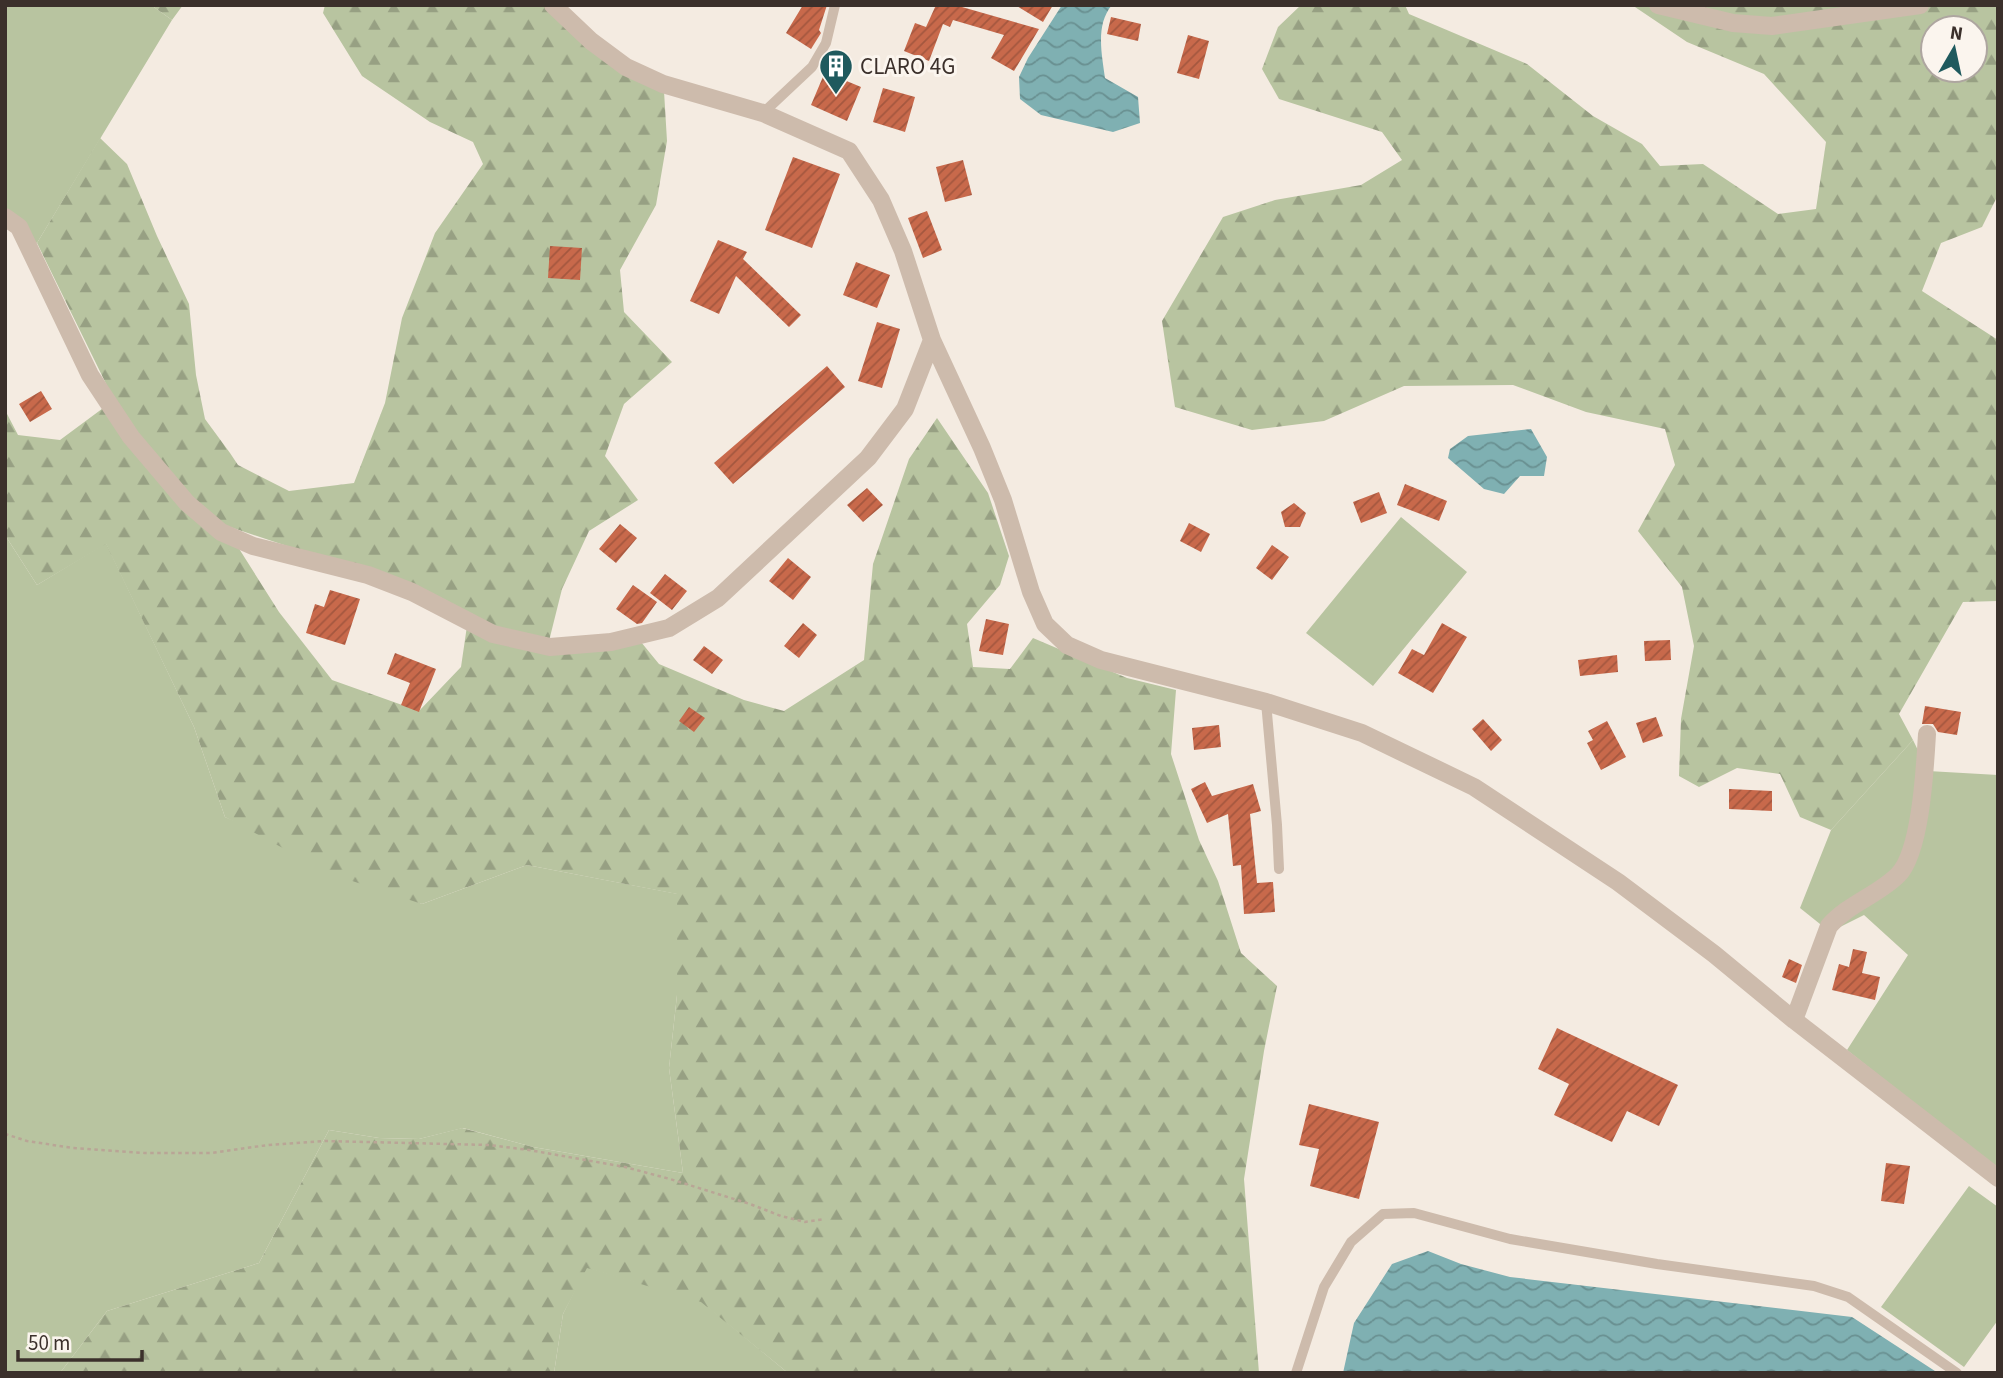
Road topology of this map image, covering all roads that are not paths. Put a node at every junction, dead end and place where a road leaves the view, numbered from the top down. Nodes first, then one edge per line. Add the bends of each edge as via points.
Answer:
1 (553, 5) edge
2 (835, 5) edge
3 (1658, 5) edge
4 (1920, 5) edge
5 (763, 113) junction
6 (5, 217) edge
7 (932, 340) junction
8 (1266, 702) junction
9 (1927, 734) dead end
10 (1279, 869) dead end
11 (1794, 1020) junction
12 (1998, 1178) edge
13 (1296, 1373) edge
14 (1957, 1373) edge

1 - 5 street via 626,67 663,84
2 - 5 lane via 826,43 812,67
3 - 4 street via 1733,23 1772,26
5 - 7 street via 849,151 881,200
6 - 7 street via 19,227 90,375 131,438 187,503 221,533 253,546 368,575 493,634 550,647 611,642 669,628 718,598 868,458 905,409
7 - 8 street via 1003,500 1045,624 1067,645 1101,660
8 - 10 lane
8 - 11 street via 1362,733 1474,787 1618,882
9 - 11 street via 1920,802 1906,864 1898,875 1829,926
11 - 12 street
13 - 14 lane via 1324,1287 1351,1242 1383,1214 1414,1213 1510,1239 1814,1286 1848,1297

